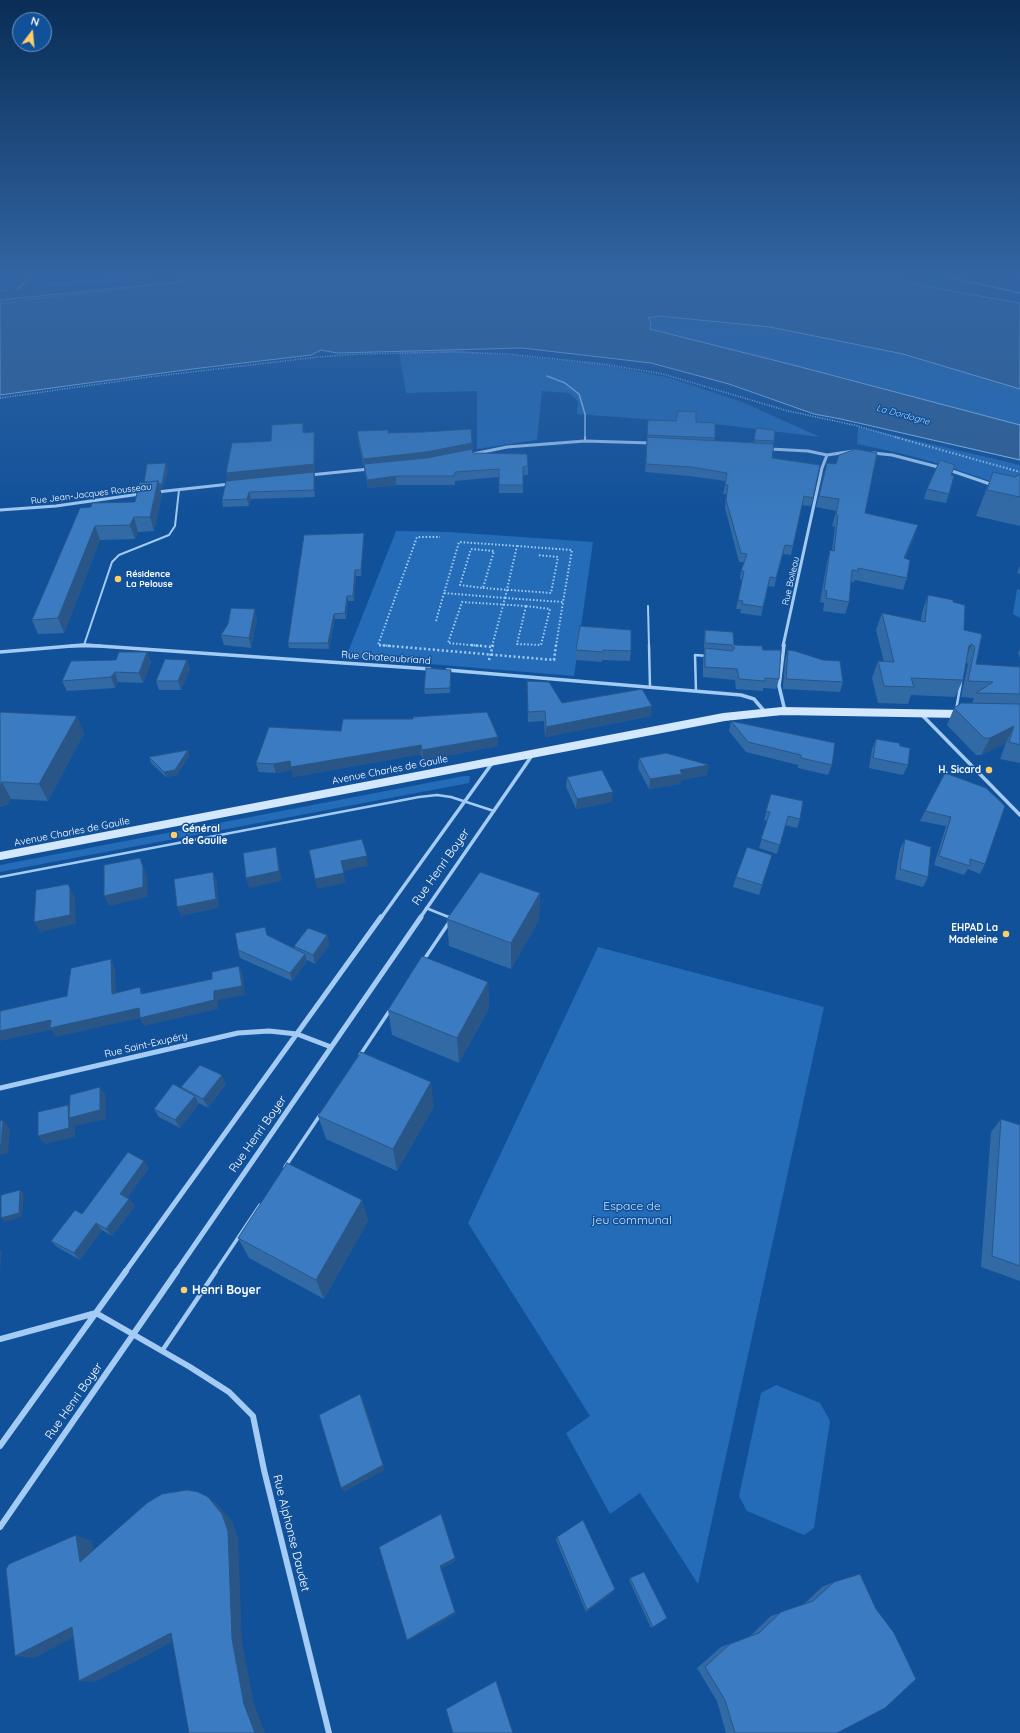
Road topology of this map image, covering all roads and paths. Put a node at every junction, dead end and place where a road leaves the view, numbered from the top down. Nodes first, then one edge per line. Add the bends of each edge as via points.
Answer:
1 (311, 358) edge
2 (544, 358) edge
3 (547, 376) dead end
4 (0, 398) edge
5 (585, 441) junction
6 (652, 443) edge
7 (762, 449) edge
8 (856, 451) edge
9 (870, 452) edge
10 (470, 454) edge
11 (827, 455) junction
12 (374, 468) edge
13 (1020, 472) edge
14 (308, 476) edge
15 (238, 483) edge
16 (995, 486) edge
17 (179, 490) junction
18 (149, 493) edge
19 (142, 494) edge
20 (0, 510) edge
21 (440, 537) dead end
22 (517, 546) junction
23 (537, 555) dead end
24 (483, 588) junction
25 (506, 590) junction
26 (444, 593) junction
27 (504, 598) junction
28 (563, 602) junction
29 (503, 604) junction
30 (526, 606) junction
31 (648, 606) dead end
32 (436, 620) dead end
33 (84, 645) junction
34 (492, 647) junction
35 (0, 652) edge
36 (490, 655) junction
37 (709, 656) edge
38 (486, 673) junction
39 (962, 677) edge
40 (650, 687) junction
41 (696, 691) junction
42 (785, 711) junction
43 (765, 712) junction
44 (920, 713) junction
45 (955, 713) junction
46 (971, 714) edge
47 (533, 753) junction
48 (494, 760) junction
49 (465, 801) junction
50 (494, 811) junction
51 (1020, 815) edge
52 (0, 856) edge
53 (0, 877) edge
54 (426, 908) junction
55 (421, 964) edge
56 (395, 1003) edge
57 (297, 1034) junction
58 (331, 1047) junction
59 (355, 1062) edge
60 (0, 1088) edge
61 (324, 1108) edge
62 (280, 1174) edge
63 (263, 1200) edge
64 (96, 1313) junction
65 (133, 1335) junction
66 (0, 1339) edge
67 (162, 1351) junction
68 (0, 1446) edge
69 (0, 1527) edge
70 (329, 1733) edge

1 - 4 path
2 - 13 path via 663,374 788,411 854,425
3 - 5 lane via 565,383 579,394 585,414
5 - 6 street
5 - 10 street
7 - 11 street via 808,451
8 - 11 street
9 - 16 street via 936,466
11 - 42 street, Rue Boileau via 782,652 779,686
12 - 14 street
15 - 17 street, Rue Jean-Jacques Rousseau
17 - 18 street, Rue Jean-Jacques Rousseau
17 - 33 lane via 175,526 169,535 119,555 112,562
19 - 20 street, Rue Jean-Jacques Rousseau via 56,506
21 - 36 path via 417,537 378,645
22 - 25 path
22 - 26 path via 459,542
22 - 28 path via 572,550
23 - 25 path via 558,556 551,593
24 - 24 path via 494,551 472,550 460,585
24 - 25 path
25 - 27 path
26 - 27 path
26 - 32 path
27 - 28 path
27 - 29 path
28 - 36 path via 554,660
29 - 30 path
29 - 34 path
29 - 34 path via 462,602 448,643
30 - 30 path via 550,608 541,645 517,644
31 - 40 lane
33 - 35 street, Rue Chateaubriand
33 - 38 street, Rue Chateaubriand
34 - 36 path
36 - 38 path
37 - 41 lane via 695,655
38 - 40 street, Rue Chateaubriand
39 - 45 lane
40 - 41 street, Rue Chateaubriand
41 - 43 street, Rue Chateaubriand via 741,695 754,699
42 - 43 main road, Avenue Charles de Gaulle
42 - 44 main road, Avenue Charles de Gaulle
43 - 47 main road, Avenue Charles de Gaulle via 724,717
44 - 45 main road, Avenue Charles de Gaulle
44 - 51 street
45 - 46 main road, Avenue Charles de Gaulle
47 - 48 main road, Avenue Charles de Gaulle
47 - 50 street, Rue Henri Boyer
48 - 49 street, Rue Henri Boyer
48 - 52 main road, Avenue Charles de Gaulle
49 - 50 lane
49 - 53 lane via 437,795 419,797
49 - 57 street, Rue Henri Boyer
50 - 54 street, Rue Henri Boyer
54 - 55 lane via 452,918
54 - 58 street, Rue Henri Boyer
56 - 59 lane
57 - 58 street, Rue Saint-Exupéry
57 - 60 street, Rue Saint-Exupéry via 269,1031 238,1033
57 - 64 street, Rue Henri Boyer
58 - 65 street, Rue Henri Boyer
61 - 62 lane
63 - 67 lane
64 - 65 street, Rue Alphonse Daudet
64 - 66 street
64 - 68 street, Rue Henri Boyer
65 - 67 street, Rue Alphonse Daudet
65 - 69 street, Rue Henri Boyer
67 - 70 street, Rue Alphonse Daudet via 229,1392 253,1416

